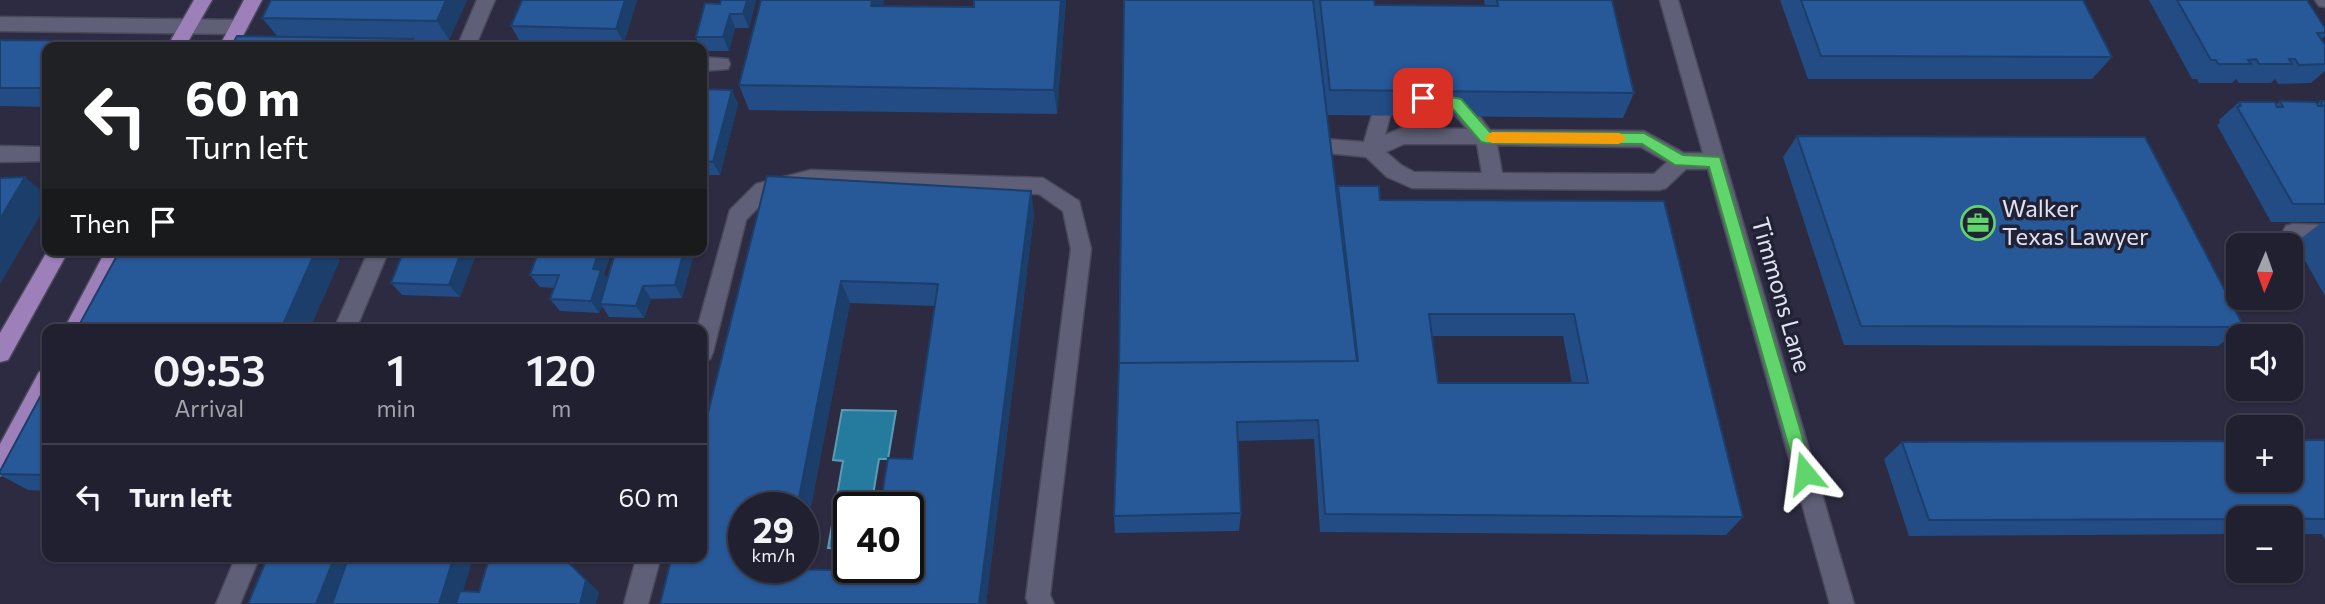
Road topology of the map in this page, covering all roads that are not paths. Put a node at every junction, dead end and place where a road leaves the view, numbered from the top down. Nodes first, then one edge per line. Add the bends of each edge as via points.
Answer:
1 (203, 0) edge
2 (253, 0) edge
3 (486, 0) edge
4 (1669, 0) edge
5 (0, 24) edge
6 (188, 26) junction
7 (239, 27) junction
8 (179, 42) edge
9 (231, 42) edge
10 (468, 42) edge
11 (707, 64) edge
12 (721, 64) dead end
13 (1486, 138) junction
14 (1325, 147) edge
15 (1371, 150) junction
16 (0, 154) edge
17 (41, 155) dead end
18 (1681, 161) junction
19 (1715, 161) junction
20 (1493, 180) junction
21 (2293, 232) dead end
22 (2325, 233) edge
23 (56, 256) edge
24 (114, 256) edge
25 (376, 256) edge
26 (78, 324) edge
27 (347, 324) edge
28 (707, 333) edge
29 (0, 353) edge
30 (42, 388) edge
31 (0, 466) edge
32 (246, 562) edge
33 (647, 562) edge
34 (228, 604) edge
35 (636, 604) edge
36 (1042, 604) edge
37 (1842, 604) edge

1 - 6 main road
2 - 7 main road
3 - 10 street
4 - 19 street, Timmons Lane
5 - 6 street
6 - 7 street
6 - 8 main road
7 - 9 main road
11 - 12 street
13 - 15 street via 1402,136
13 - 15 street via 1456,103 1423,98 1384,103
13 - 18 street via 1644,139
13 - 20 street
14 - 15 street
15 - 20 street via 1412,180
16 - 17 street
18 - 19 street
18 - 20 street via 1659,183
19 - 37 street, Timmons Lane
21 - 22 street
23 - 29 main road
24 - 26 main road
25 - 27 street
28 - 36 street via 737,216 762,190 811,178 1043,186 1072,207 1081,249 1038,598
30 - 31 main road
32 - 34 street
33 - 35 street

